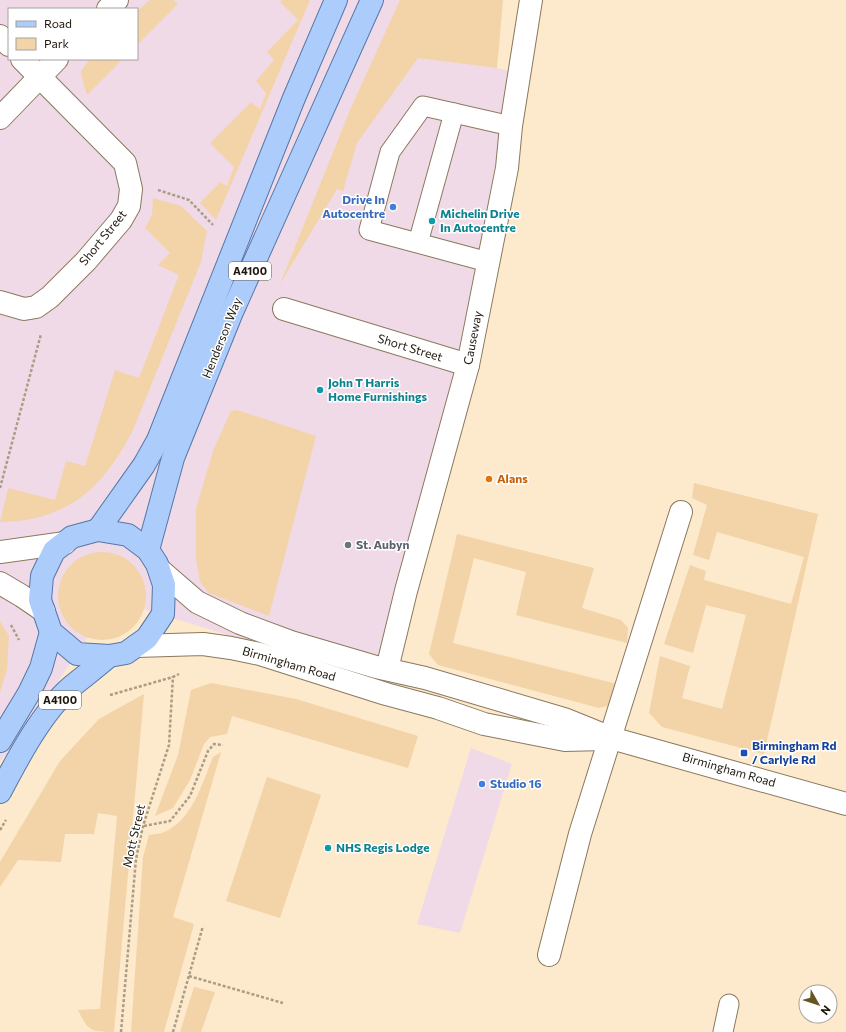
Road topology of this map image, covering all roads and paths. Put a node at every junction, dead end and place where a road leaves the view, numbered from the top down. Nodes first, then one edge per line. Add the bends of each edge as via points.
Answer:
1 (117, 0) edge
2 (336, 0) edge
3 (372, 0) edge
4 (531, 0) edge
5 (109, 8) edge
6 (0, 36) edge
7 (8, 44) edge
8 (23, 60) edge
9 (56, 60) edge
10 (40, 76) junction
11 (454, 113) junction
12 (0, 118) edge
13 (511, 126) junction
14 (129, 181) junction
15 (214, 230) dead end
16 (418, 243) junction
17 (488, 262) junction
18 (0, 302) edge
19 (36, 307) junction
20 (284, 309) dead end
21 (468, 365) junction
22 (0, 488) edge
23 (681, 512) dead end
24 (98, 530) junction
25 (65, 543) junction
26 (148, 550) junction
27 (0, 552) edge
28 (160, 570) junction
29 (0, 583) edge
30 (47, 622) junction
31 (136, 646) junction
32 (175, 646) junction
33 (110, 656) junction
34 (387, 670) junction
35 (173, 677) junction
36 (105, 698) dead end
37 (438, 708) junction
38 (611, 738) junction
39 (0, 741) edge
40 (223, 744) dead end
41 (21, 753) junction
42 (0, 776) edge
43 (0, 792) edge
44 (846, 804) edge
45 (8, 818) dead end
46 (143, 826) junction
47 (0, 830) edge
48 (203, 926) dead end
49 (549, 955) dead end
50 (189, 976) junction
51 (283, 1003) dead end
52 (729, 1004) dead end
53 (121, 1032) edge
54 (173, 1032) edge
55 (723, 1032) edge

1 - 5 street
2 - 24 main road, Henderson Way / A4100 via 294,98 158,440 144,465
3 - 26 main road, Henderson Way / A4100 via 232,312 173,458
4 - 13 street, Causeway
6 - 7 street
8 - 10 street, Short Street
9 - 10 street
10 - 12 street
10 - 14 street, Short Street via 126,163
11 - 13 lane
11 - 16 lane
11 - 16 lane via 423,106 390,152 369,230
13 - 17 street, Causeway via 507,168
14 - 15 path via 189,200 213,224
14 - 19 street, Short Street via 129,206 121,220 86,261 50,297
16 - 17 lane
17 - 21 street, Causeway
18 - 19 street via 24,309
19 - 22 path via 42,331
20 - 21 street, Short Street
21 - 34 street, Causeway
23 - 38 street
24 - 25 main road via 72,538
24 - 26 main road via 128,535
25 - 27 street
25 - 30 main road via 54,551 42,576 40,600
26 - 28 main road
28 - 31 main road via 164,585 163,614 147,638
28 - 34 street, Birmingham Road via 197,602 240,623 291,642
29 - 30 street via 22,596
30 - 33 main road via 77,654
30 - 39 main road, A4100 via 41,668 29,694
31 - 32 street, Birmingham Road
31 - 33 main road via 126,653
32 - 35 path, Mott Street
32 - 37 street, Birmingham Road via 203,644 260,654
33 - 41 main road, A4100 via 70,688 45,717
34 - 37 street, Birmingham Road via 391,682 421,694
34 - 38 street, Birmingham Road via 425,678 564,719
35 - 36 path via 111,694
35 - 46 path, Mott Street via 169,745
37 - 38 street, Birmingham Road via 484,724 564,740
38 - 44 street, Birmingham Road
38 - 49 street via 580,834
40 - 46 path via 214,744 208,751 190,796 170,821
41 - 42 main road, A4100
41 - 43 main road, A4100
45 - 47 path
46 - 53 path, Mott Street via 136,859
48 - 50 path
50 - 51 path
50 - 54 path
52 - 55 lane

